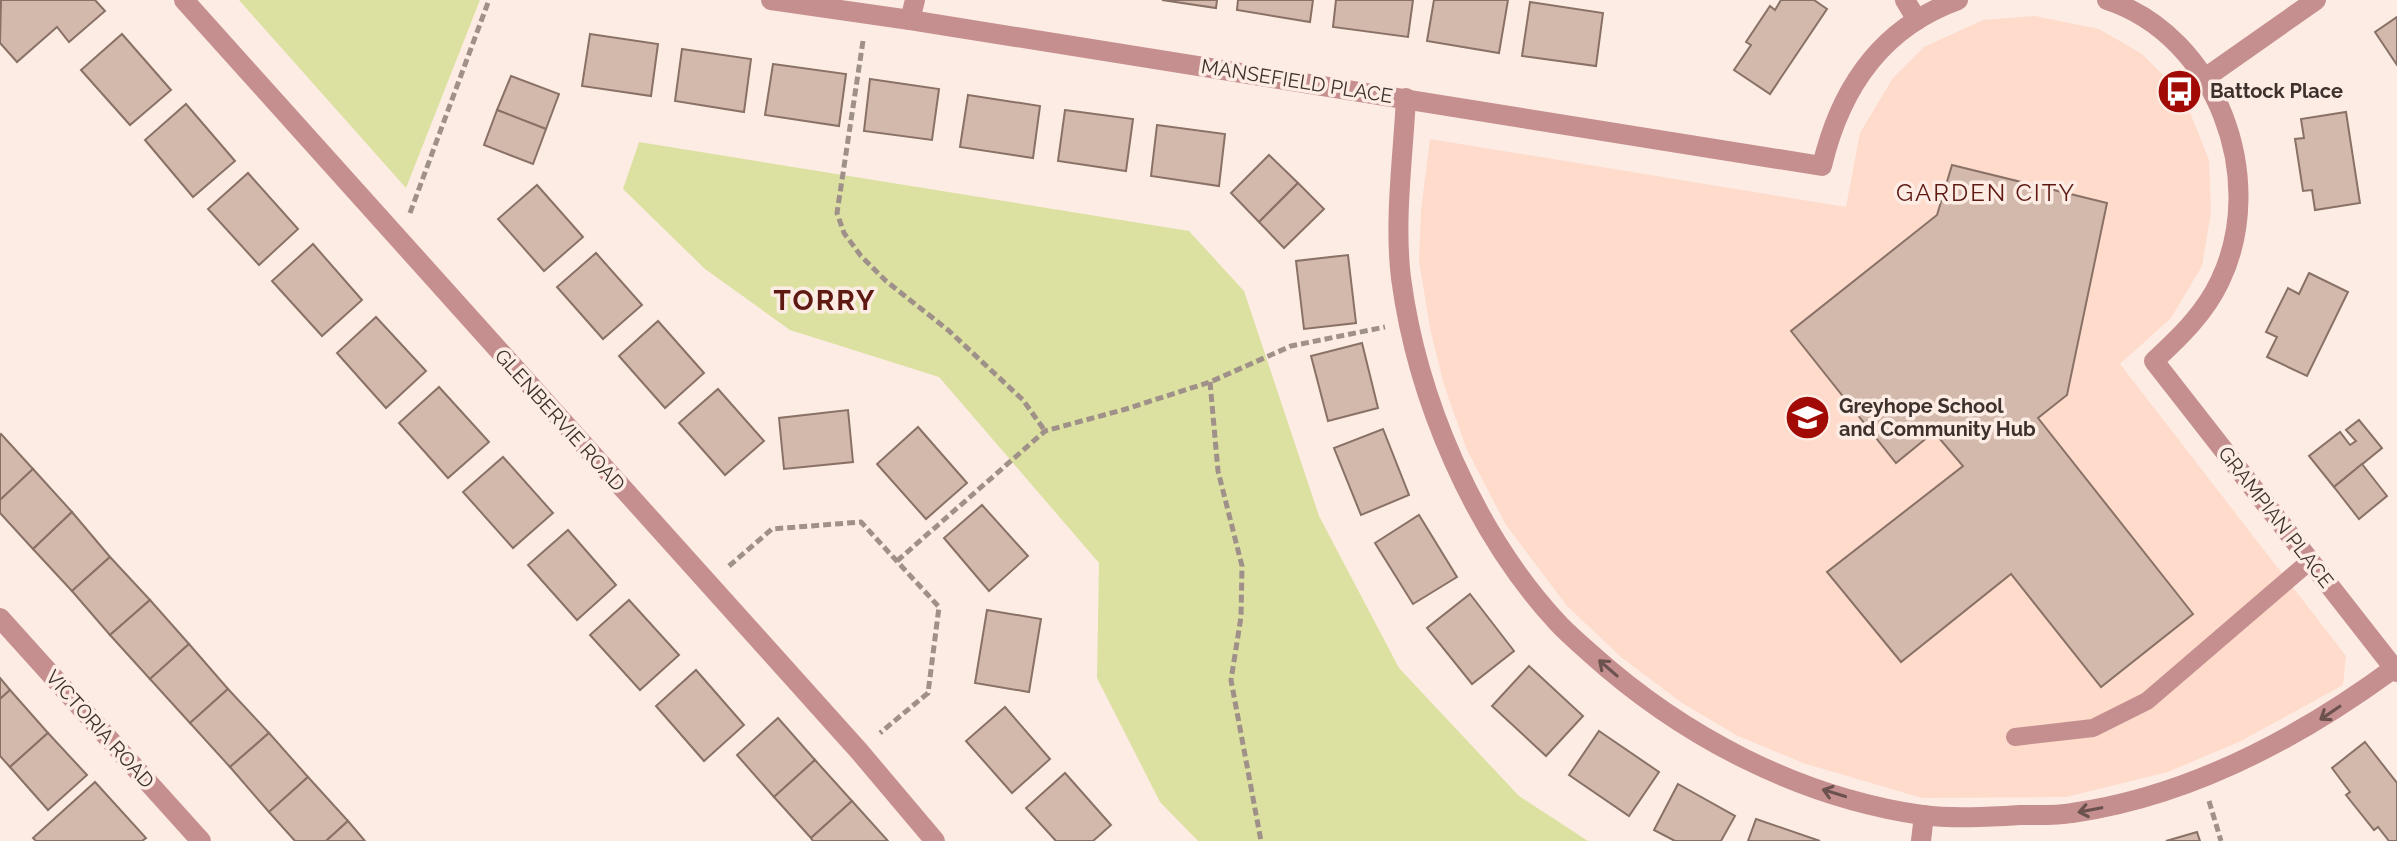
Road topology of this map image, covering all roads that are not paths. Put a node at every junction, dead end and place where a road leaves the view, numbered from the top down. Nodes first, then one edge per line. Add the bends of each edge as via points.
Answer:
1 (184, 0) edge
2 (771, 0) edge
3 (1905, 0) edge
4 (1958, 0) edge
5 (2107, 0) edge
6 (2316, 0) edge
7 (913, 10) edge
8 (1917, 20) junction
9 (2205, 78) junction
10 (1406, 98) junction
11 (2310, 561) junction
12 (0, 618) edge
13 (2396, 669) edge
14 (2015, 737) dead end
15 (1924, 815) junction
16 (201, 841) edge
17 (935, 841) edge
18 (1921, 841) edge

1 - 17 street, GLENBERVIE ROAD
2 - 7 street, MANSEFIELD PLACE via 867,14
3 - 8 street
4 - 8 street
5 - 9 street via 2148,21
6 - 9 street
7 - 10 street, MANSEFIELD PLACE
8 - 10 street, MANSEFIELD PLACE via 1864,68 1844,98 1822,166
9 - 11 street, GRAMPIAN PLACE via 2228,126 2239,177 2237,230 2221,280 2193,325 2154,361
15 -> 10 street via 1796,781 1673,719 1557,623 1498,543 1472,501 1428,391 1410,322 1399,229
11 - 13 street, GRAMPIAN PLACE
11 - 14 lane via 2147,701 2093,728
12 - 16 street, VICTORIA ROAD
13 -> 15 street via 2307,728 2250,758 2121,803 2070,814
15 - 18 street

